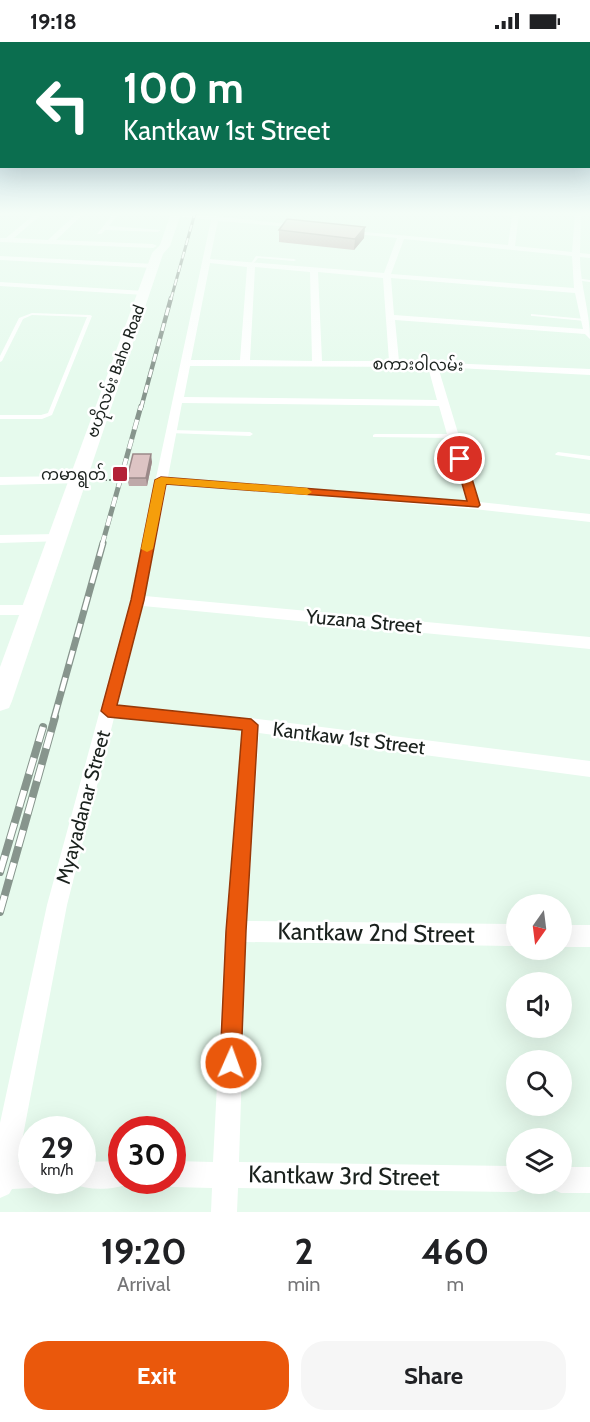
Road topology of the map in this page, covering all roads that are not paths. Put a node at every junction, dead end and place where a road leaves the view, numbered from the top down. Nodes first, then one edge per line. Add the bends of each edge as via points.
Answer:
1 (151, 268) edge
2 (206, 268) edge
3 (251, 268) edge
4 (296, 268) edge
5 (390, 268) edge
6 (575, 268) edge
7 (314, 269) junction
8 (387, 275) junction
9 (576, 279) junction
10 (590, 281) edge
11 (0, 284) edge
12 (576, 291) junction
13 (144, 292) junction
14 (586, 309) edge
15 (533, 315) dead end
16 (391, 317) junction
17 (585, 320) junction
18 (589, 333) edge
19 (0, 361) edge
20 (185, 363) junction
21 (245, 364) junction
22 (317, 364) junction
23 (394, 364) junction
24 (432, 364) junction
25 (590, 372) edge
26 (177, 400) junction
27 (444, 404) junction
28 (0, 417) edge
29 (171, 432) junction
30 (250, 434) dead end
31 (375, 435) dead end
32 (454, 436) junction
33 (558, 454) dead end
34 (590, 458) edge
35 (78, 480) junction
36 (161, 480) junction
37 (0, 481) edge
38 (474, 505) junction
39 (590, 518) edge
40 (0, 538) edge
41 (58, 538) junction
42 (137, 600) junction
43 (0, 610) edge
44 (32, 610) junction
45 (590, 643) edge
46 (0, 701) edge
47 (108, 711) junction
48 (251, 725) junction
49 (590, 769) edge
50 (236, 931) junction
51 (506, 935) edge
52 (572, 936) edge
53 (590, 936) edge
54 (226, 1173) junction
55 (186, 1174) edge
56 (18, 1177) edge
57 (506, 1179) edge
58 (1, 1180) edge
59 (572, 1180) edge
60 (590, 1180) edge
61 (224, 1212) edge

1 - 13 main road, ဗဟိုလမ်း Baho Road
2 - 20 street, Myayadanar Street
3 - 21 street
4 - 7 street
5 - 8 street
6 - 9 street
7 - 8 street
7 - 22 street
8 - 12 street
8 - 16 street
9 - 10 lane
9 - 12 street
11 - 13 street
12 - 14 street
13 - 35 main road, ဗဟိုလမ်း Baho Road
14 - 17 street
15 - 17 lane
16 - 18 street
16 - 23 street
17 - 18 street
19 - 28 lane via 21,318 32,314 90,316 50,414
20 - 21 street, စကား၀ါလမ်း
20 - 26 street, Myayadanar Street
21 - 22 street, စကား၀ါလမ်း
22 - 23 street, စကား၀ါလမ်း
23 - 24 street, စကား၀ါလမ်း
24 - 25 street, စကား၀ါလမ်း
24 - 27 street
26 - 27 street
26 - 29 street, Myayadanar Street
27 - 32 street
29 - 30 lane
29 - 36 street, Myayadanar Street
31 - 32 lane
32 - 38 street
33 - 34 lane
35 - 37 street
35 - 41 main road, ဗဟိုလမ်း Baho Road
36 - 38 street
36 - 42 street, Myayadanar Street
38 - 39 street
40 - 41 street
41 - 44 main road, ဗဟိုလမ်း Baho Road
42 - 45 street, Yuzana Street
42 - 47 street, Myayadanar Street
43 - 44 street
44 - 46 main road, ဗဟိုလမ်း Baho Road
47 - 48 street, Kantkaw 1st Street
47 - 58 street, Myayadanar Street via 57,905
48 - 49 street, Kantkaw 1st Street
48 - 50 street
50 - 51 street, Kantkaw 2nd Street
50 - 54 street
52 - 53 street
54 - 55 street, Kantkaw 3rd Street
54 - 57 street, Kantkaw 3rd Street
54 - 61 street
56 - 58 street
59 - 60 street

